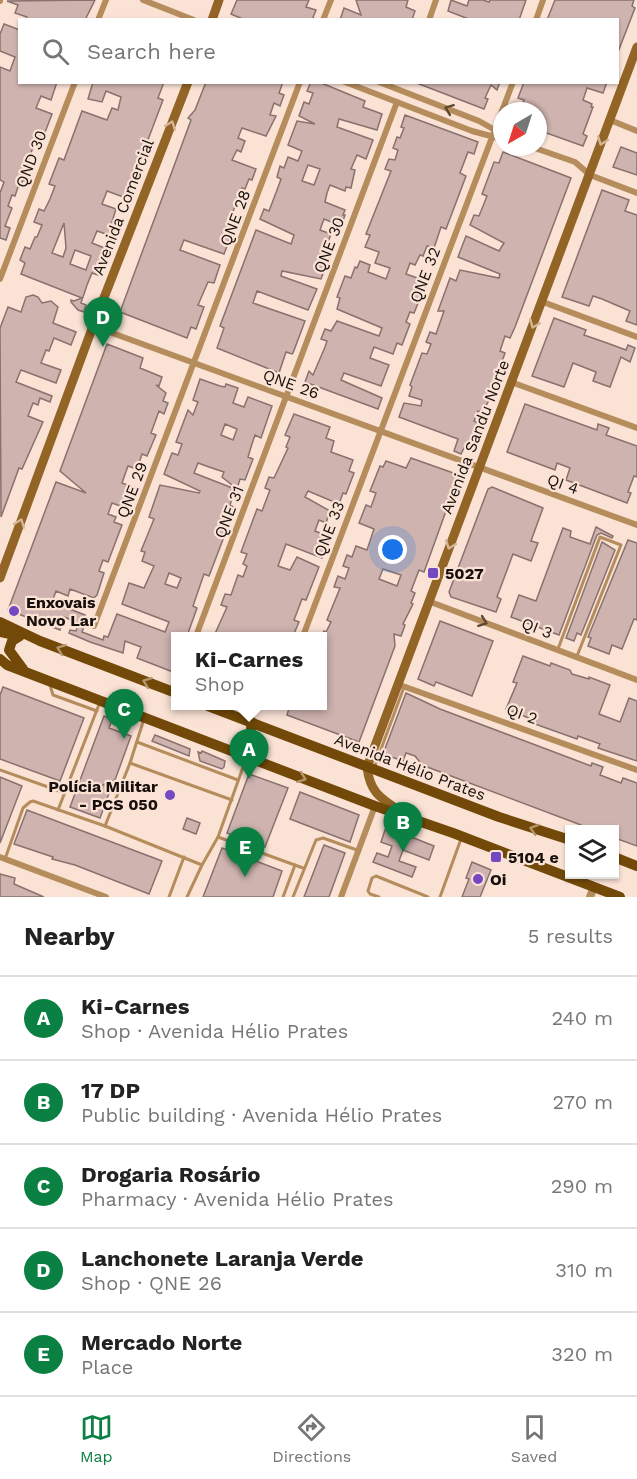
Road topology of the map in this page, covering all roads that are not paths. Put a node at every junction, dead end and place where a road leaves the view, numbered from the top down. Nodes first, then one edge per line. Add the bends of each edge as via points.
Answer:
1 (106, 0) edge
2 (143, 0) edge
3 (219, 0) edge
4 (331, 0) edge
5 (436, 0) edge
6 (543, 0) edge
7 (100, 18) edge
8 (190, 18) edge
9 (213, 18) edge
10 (324, 18) edge
11 (430, 18) edge
12 (537, 18) edge
13 (637, 47) edge
14 (74, 84) edge
15 (187, 84) edge
16 (299, 84) edge
17 (350, 84) edge
18 (385, 84) edge
19 (404, 84) edge
20 (512, 84) edge
21 (402, 90) junction
22 (397, 102) junction
23 (505, 102) edge
24 (610, 120) junction
25 (493, 129) edge
26 (637, 131) edge
27 (492, 138) joint
28 (547, 153) edge
29 (590, 175) junction
30 (637, 193) edge
31 (0, 279) edge
32 (543, 302) junction
33 (93, 326) junction
34 (637, 337) edge
35 (195, 363) junction
36 (511, 382) junction
37 (286, 397) junction
38 (637, 428) edge
39 (380, 431) junction
40 (480, 468) junction
41 (637, 525) edge
42 (0, 578) edge
43 (428, 601) junction
44 (0, 622) edge
45 (94, 626) dead end
46 (0, 632) edge
47 (198, 632) edge
48 (305, 632) edge
49 (20, 636) junction
50 (40, 641) junction
51 (558, 650) junction
52 (576, 657) junction
53 (2, 663) edge
54 (26, 672) junction
55 (637, 680) edge
56 (401, 685) junction
57 (171, 691) edge
58 (99, 706) junction
59 (221, 710) edge
60 (144, 717) junction
61 (252, 722) junction
62 (137, 742) junction
63 (247, 757) junction
64 (130, 764) junction
65 (370, 768) junction
66 (0, 770) edge
67 (637, 770) edge
68 (238, 780) junction
69 (65, 793) junction
70 (232, 800) junction
71 (375, 806) junction
72 (58, 810) junction
73 (414, 820) junction
74 (105, 826) junction
75 (462, 836) junction
76 (218, 837) junction
77 (565, 838) edge
78 (358, 851) junction
79 (183, 857) junction
80 (2, 858) edge
81 (619, 859) edge
82 (202, 865) junction
83 (295, 865) junction
84 (637, 866) edge
85 (303, 868) junction
86 (592, 892) edge
87 (418, 895) edge
88 (106, 897) edge
89 (169, 897) edge
90 (187, 897) edge
91 (284, 897) edge
92 (293, 897) edge
93 (341, 897) edge
94 (379, 897) edge
95 (428, 897) edge
96 (440, 897) edge
97 (620, 897) edge

1 - 7 street
2 - 8 street
3 - 9 main road
4 - 10 street
5 - 11 street
6 - 12 street
13 - 24 main road, Avenida Sandu Norte
14 - 31 street, QND 30
33 -> 15 main road, Avenida Comercial
16 - 35 street, QNE 28
17 - 22 street
18 - 21 street
19 - 21 street
20 - 23 street, QNE 32
25 -> 21 street
22 - 27 street
22 - 37 street, QNE 30
24 - 26 street
24 -> 29 main road, Avenida Sandu Norte
27 - 39 street, QNE 32
28 - 29 street via 580,165
29 - 30 street
29 - 32 main road, Avenida Sandu Norte
32 - 34 street
32 -> 36 main road, Avenida Sandu Norte
33 - 35 street, QNE 26
42 -> 33 main road, Avenida Comercial
35 - 37 street, QNE 26
35 - 45 street, QNE 29
36 - 38 street
36 - 40 main road, Avenida Sandu Norte
37 - 39 street, QNE 26
37 - 47 street, QNE 31
39 - 40 street, QNE 26
39 - 48 street, QNE 33
40 - 41 street, QI 4
40 -> 43 main road, Avenida Sandu Norte
43 -> 51 street, QI 3
43 - 56 main road, Avenida Sandu Norte
44 - 50 main road
46 - 49 main road
49 - 50 main road
49 - 54 main road via 12,641 9,650
57 -> 50 main road
51 - 52 street, QI 3
51 - 52 lane via 600,537 621,545
52 - 55 street, QI 3
53 - 54 main road
54 - 58 main road
56 - 65 main road, Avenida Sandu Norte
56 - 67 street, QI 2
58 - 60 main road
58 - 69 lane
59 - 61 main road, Avenida Hélio Prates
60 - 62 lane
60 - 63 main road
61 - 63 main road
61 - 65 main road, Avenida Hélio Prates
62 - 64 lane
62 - 68 lane
63 - 68 lane
63 -> 71 main road
64 - 70 lane
64 - 74 lane
65 - 73 main road via 368,781 374,791
77 -> 65 main road, Avenida Hélio Prates
66 - 69 lane
68 - 70 lane
69 - 72 lane
70 - 76 lane
71 - 73 main road
71 - 78 street
72 - 74 lane
72 - 80 lane via 33,801 26,804
73 - 75 main road
74 - 79 lane
75 - 86 main road
75 - 96 lane
76 - 82 lane
76 - 83 lane
78 - 85 lane via 323,838 316,840
78 - 93 street
79 - 82 lane
79 - 89 lane
80 - 88 street
81 - 84 main road
82 - 90 lane
83 - 85 lane
83 - 91 lane
85 - 92 lane
86 - 97 main road
87 - 94 lane via 376,876 368,891
87 - 95 lane

